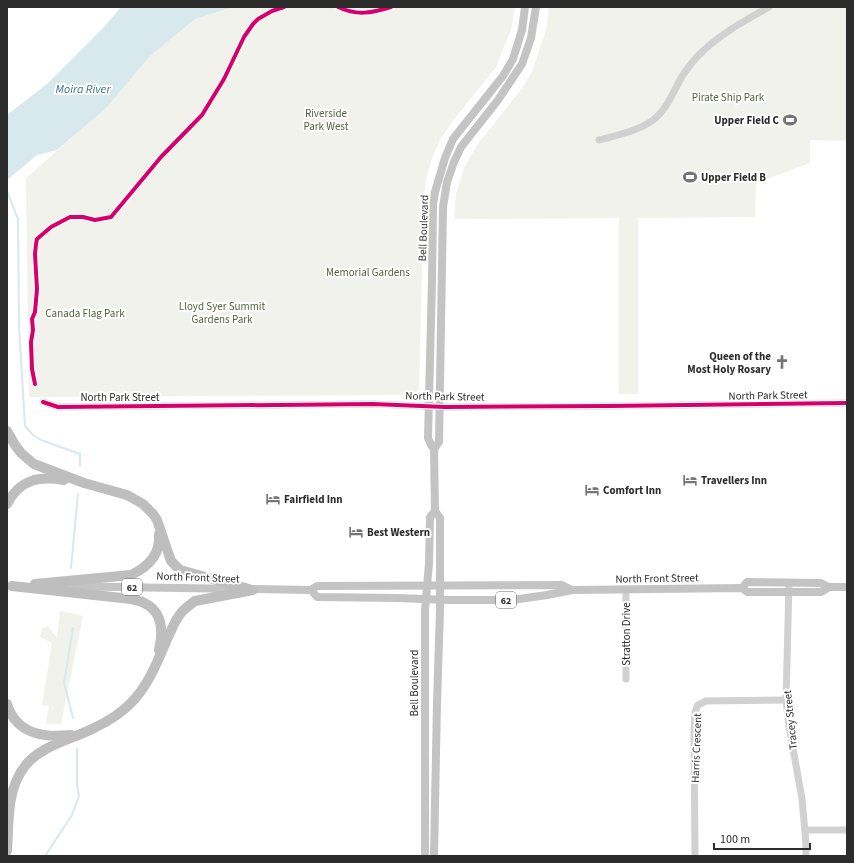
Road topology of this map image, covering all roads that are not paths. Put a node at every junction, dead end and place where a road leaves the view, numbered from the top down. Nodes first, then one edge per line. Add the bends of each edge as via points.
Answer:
1 (525, 7) edge
2 (536, 7) edge
3 (769, 7) edge
4 (599, 140) dead end
5 (43, 402) dead end
6 (847, 403) edge
7 (428, 406) junction
8 (438, 406) junction
9 (7, 431) edge
10 (434, 449) junction
11 (84, 483) junction
12 (7, 504) edge
13 (435, 511) junction
14 (157, 520) junction
15 (789, 583) junction
16 (10, 586) edge
17 (427, 586) junction
18 (440, 586) junction
19 (829, 587) junction
20 (847, 587) edge
21 (742, 588) junction
22 (626, 589) junction
23 (253, 590) junction
24 (311, 590) junction
25 (572, 590) junction
26 (789, 592) junction
27 (426, 599) junction
28 (440, 600) junction
29 (156, 665) junction
30 (626, 679) dead end
31 (786, 700) junction
32 (7, 704) edge
33 (81, 733) junction
34 (806, 830) junction
35 (847, 830) edge
36 (7, 851) edge
37 (425, 856) edge
38 (434, 856) edge
39 (695, 856) edge
40 (806, 856) edge

1 - 7 main road, Bell Boulevard via 522,30 513,59 503,76 453,139 435,192
2 - 8 main road, Bell Boulevard via 531,38 522,64 461,147 447,182 443,207
3 - 4 street via 730,30 703,51 693,61 667,104 654,120 642,127
5 - 7 street, North Park Street via 58,407 373,404
6 - 8 street, North Park Street
7 - 8 street, North Park Street
7 - 10 main road, Bell Boulevard via 428,438
8 - 10 main road, Bell Boulevard via 439,442
9 - 11 highway via 21,453 34,464
10 - 13 main road, Bell Boulevard
11 - 12 highway via 54,478 37,479 22,485
11 - 14 highway via 136,499 148,508
13 - 17 main road, Bell Boulevard via 430,517
13 - 18 main road, Bell Boulevard via 440,518
14 - 16 highway via 160,539 158,551 150,563 138,572 131,575
14 - 23 highway via 171,561 180,570
15 - 19 main road, North Front Street / 62 via 821,583
15 - 21 main road, North Front Street / 62 via 747,582
15 - 26 street, Tracey Street
16 - 23 main road, North Front Street / 62
16 - 29 highway via 131,599 146,603 156,612 161,628
17 - 18 main road, North Front Street / 62
17 - 24 main road, North Front Street / 62 via 317,586
17 - 27 main road, Bell Boulevard
18 - 25 main road, North Front Street / 62 via 562,585
18 - 28 main road, Bell Boulevard
19 - 20 main road, North Front Street / 62
19 - 26 main road, North Front Street / 62 via 821,592
21 - 22 main road, North Front Street / 62
21 - 26 main road, North Front Street / 62 via 748,592
22 - 25 main road, North Front Street / 62
22 - 30 street, Stratton Drive
23 - 24 main road, North Front Street / 62
23 - 29 highway via 195,601 187,606 175,621
24 - 27 main road, North Front Street / 62 via 317,597
25 - 28 main road, North Front Street / 62 via 521,599
26 - 31 street, Tracey Street
27 - 28 main road, North Front Street / 62
27 - 37 main road, Bell Boulevard
28 - 38 main road, Bell Boulevard
29 - 33 highway via 140,692 125,709 106,722
31 - 34 street, Tracey Street
31 - 39 street, Harris Crescent via 706,701 698,704 694,734
32 - 33 highway via 16,722 31,732 50,736
33 - 36 highway via 40,753 18,776 11,797
34 - 35 street
34 - 40 street, Tracey Street

